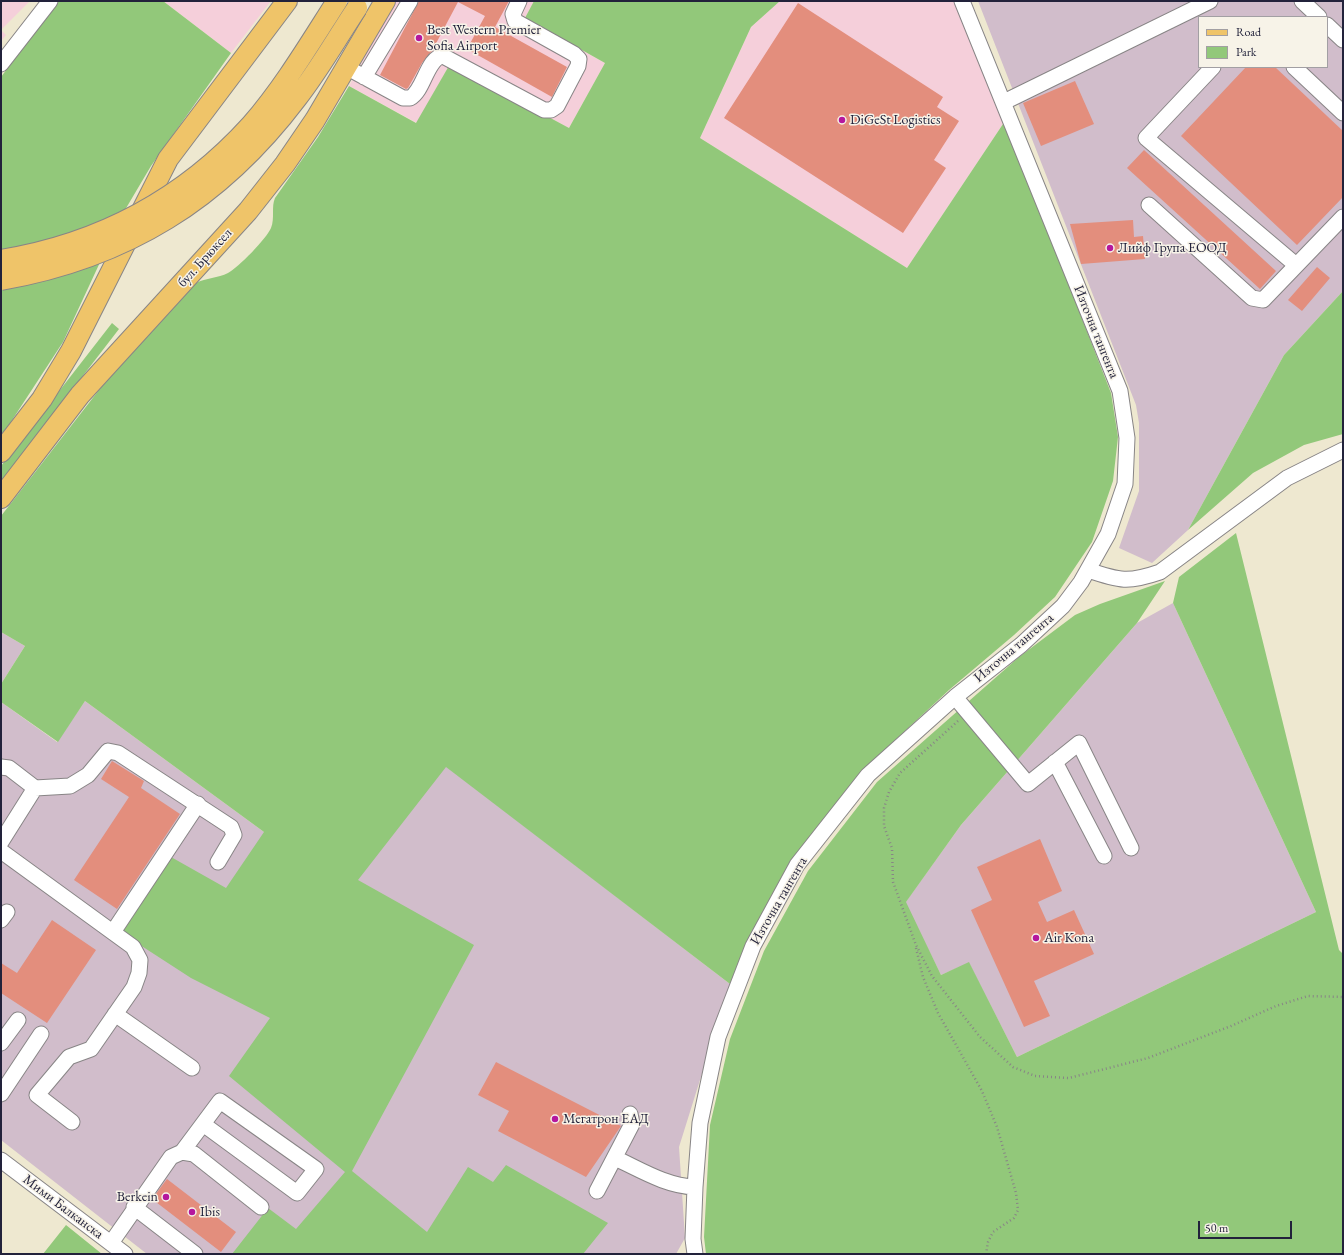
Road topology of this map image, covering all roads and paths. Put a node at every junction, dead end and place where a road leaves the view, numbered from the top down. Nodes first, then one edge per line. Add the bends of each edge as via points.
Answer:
1 (50, 1) edge
2 (287, 1) edge
3 (337, 1) edge
4 (385, 1) edge
5 (410, 1) edge
6 (519, 1) edge
7 (962, 1) edge
8 (1210, 1) edge
9 (1302, 1) edge
10 (358, 4) edge
11 (1318, 16) edge
12 (1328, 26) edge
13 (1343, 40) edge
14 (1, 64) edge
15 (346, 67) junction
16 (1212, 68) edge
17 (1295, 68) edge
18 (364, 77) junction
19 (1004, 102) junction
20 (1343, 113) edge
21 (1149, 205) dead end
22 (1343, 217) edge
23 (1, 260) edge
24 (1296, 265) junction
25 (1, 280) edge
26 (1343, 450) edge
27 (1, 452) edge
28 (1, 498) edge
29 (1088, 570) junction
30 (955, 697) junction
31 (966, 711) junction
32 (1054, 762) junction
33 (1, 767) edge
34 (35, 788) junction
35 (198, 804) junction
36 (1, 842) edge
37 (1131, 848) dead end
38 (1, 851) edge
39 (1104, 856) dead end
40 (218, 862) dead end
41 (113, 932) junction
42 (914, 941) junction
43 (1343, 997) edge
44 (115, 1014) junction
45 (18, 1020) dead end
46 (41, 1034) dead end
47 (1, 1043) edge
48 (192, 1068) dead end
49 (1, 1094) edge
50 (630, 1114) dead end
51 (72, 1122) dead end
52 (202, 1124) junction
53 (182, 1152) junction
54 (615, 1158) junction
55 (1, 1160) edge
56 (695, 1187) junction
57 (597, 1192) dead end
58 (134, 1207) junction
59 (261, 1208) dead end
60 (110, 1243) junction
61 (125, 1254) edge
62 (195, 1254) edge
63 (695, 1254) edge
64 (986, 1254) edge

1 - 14 street
2 - 27 main road via 168,159 71,351 42,399
3 - 23 main road, bridge via 280,88 251,124 184,187 136,215 84,239 54,249
4 - 15 main road, бул. Брюксел
5 - 18 street
6 - 18 street via 513,14 515,21 579,59 556,106 551,110 544,110 443,56 434,61 416,94 410,98 403,98
7 - 19 street, Източна тангента
8 - 19 street
9 - 11 street
10 - 25 main road, bridge via 297,98 266,136 239,164 193,202 147,232 100,254 64,266
12 - 13 street
15 - 18 street
15 - 28 main road, бул. Брюксел via 298,145 248,211 98,374
16 - 24 street via 1146,138
17 - 20 street
19 - 29 street, Източна тангента via 1120,391 1127,438 1124,484 1108,534
21 - 24 street via 1252,298 1263,300
22 - 24 street
26 - 29 street via 1287,478 1160,572 1137,580 1117,580
29 - 30 street, Източна тангента via 1064,606 1021,645
30 - 31 street
30 - 56 street, Източна тангента via 868,775 797,865 753,946 718,1037 700,1123
31 - 32 street via 1028,784
31 - 42 path via 900,773 889,792 884,808 884,826 892,848 893,882
32 - 37 street via 1079,743
32 - 39 street
33 - 34 street via 8,768
34 - 35 street via 70,786 88,775 108,751 118,753
34 - 36 street
35 - 40 street via 230,827 234,835
35 - 41 street
38 - 41 street
41 - 44 street via 133,947 140,960 134,987
42 - 43 path via 932,976 980,1037 1013,1067 1035,1076 1069,1078 1148,1058 1276,1006 1308,996
42 - 64 path via 923,977 938,1012 982,1091 997,1127 1013,1181 1018,1210 1014,1218 993,1232
44 - 48 street
44 - 51 street via 91,1049 69,1057 37,1095
45 - 47 street
46 - 49 street
50 - 54 street via 632,1124
52 - 52 street via 297,1193 316,1169 220,1101
52 - 53 street
53 - 58 street via 171,1157
53 - 59 street via 194,1154
54 - 56 street via 667,1183
54 - 57 street
55 - 60 street, Мими Балканска
56 - 63 street, Източна тангента
58 - 60 street
58 - 62 street
60 - 61 street, Мими Балканска

